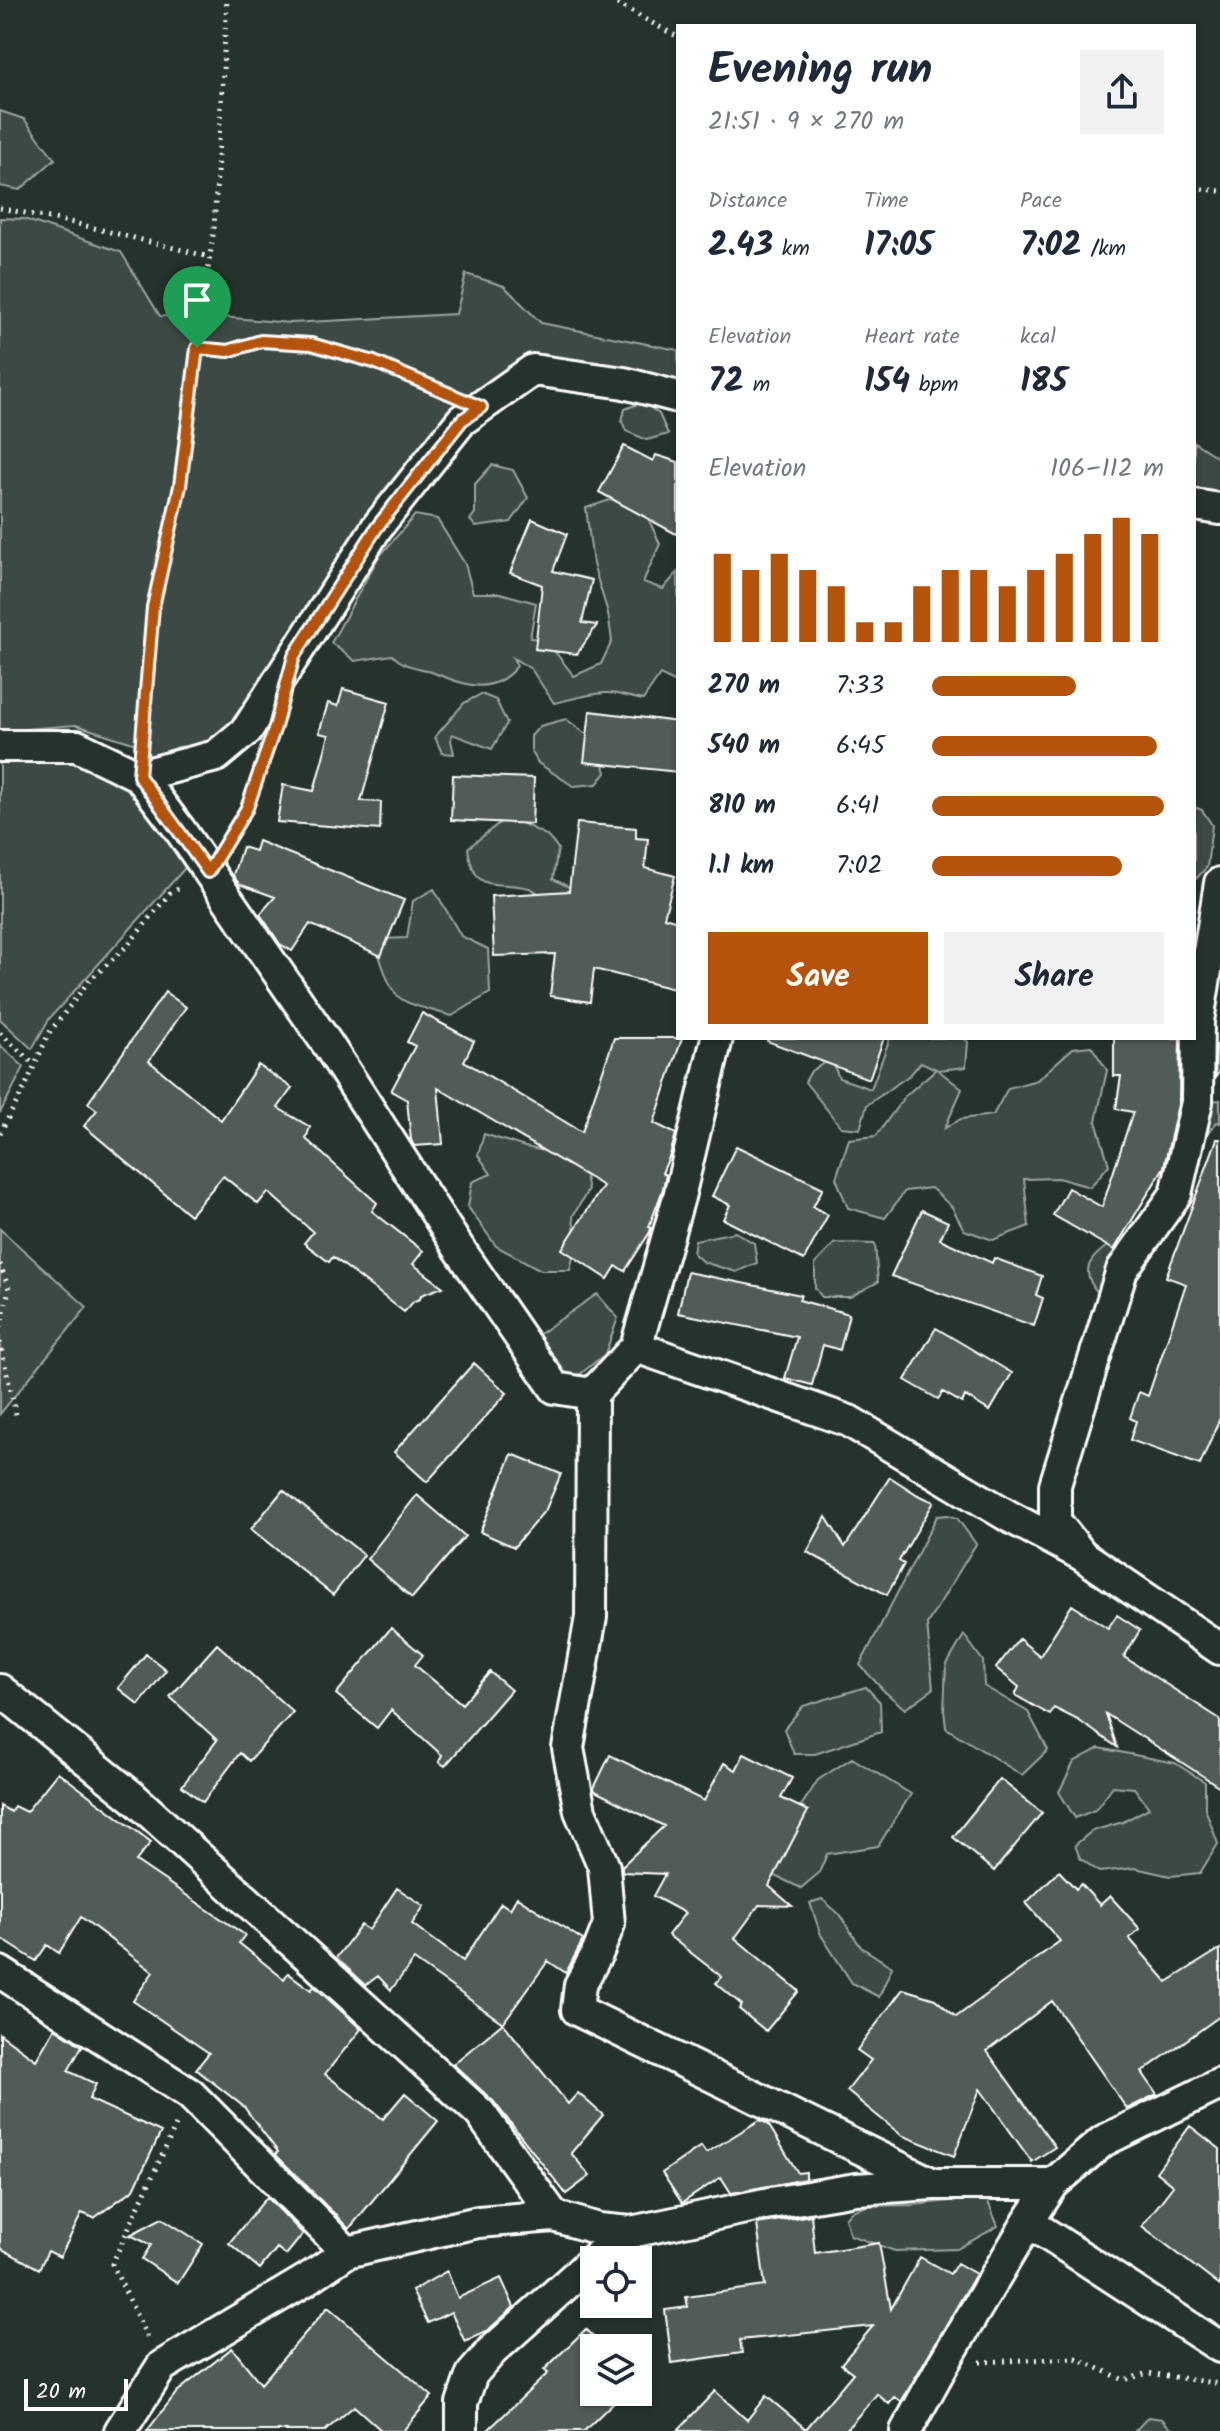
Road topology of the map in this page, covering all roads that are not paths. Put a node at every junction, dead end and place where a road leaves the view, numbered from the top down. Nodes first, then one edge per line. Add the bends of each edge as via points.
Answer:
1 (676, 396) edge
2 (1196, 505) edge
3 (1220, 509) edge
4 (0, 746) edge
5 (139, 776) junction
6 (1220, 883) edge
7 (717, 1040) edge
8 (636, 1347) junction
9 (592, 1394) junction
10 (1082, 1555) junction
11 (1220, 1649) edge
12 (0, 1690) edge
13 (0, 1972) edge
14 (1220, 2084) edge
15 (933, 2184) junction
16 (1053, 2184) junction
17 (554, 2216) junction
18 (1028, 2222) junction
19 (631, 2232) junction
20 (347, 2252) junction
21 (1220, 2347) edge
22 (120, 2431) edge
23 (462, 2431) edge
24 (906, 2431) edge

1 - 5 street via 533,370 462,420 377,527 247,730 216,756
2 - 3 street
4 - 5 street via 77,746
5 - 9 street via 328,1045 555,1388
6 - 10 street via 1198,1021 1197,1102 1176,1194 1122,1270 1055,1485 1055,1521
7 - 8 street
8 - 9 street
8 - 10 street via 849,1421
9 - 15 street via 591,1617 568,1748 580,1811 604,1867 609,1924 580,1985 577,2010
10 - 11 street
12 - 17 street via 134,1798 480,2113
13 - 20 street via 190,2094
14 - 16 street via 1103,2141
15 - 16 street
15 - 19 street via 856,2189
16 - 18 street
17 - 19 street
17 - 20 street via 478,2222
18 - 21 street
18 - 24 street
19 - 23 street via 600,2254 472,2374 462,2403
20 - 22 street via 162,2366

